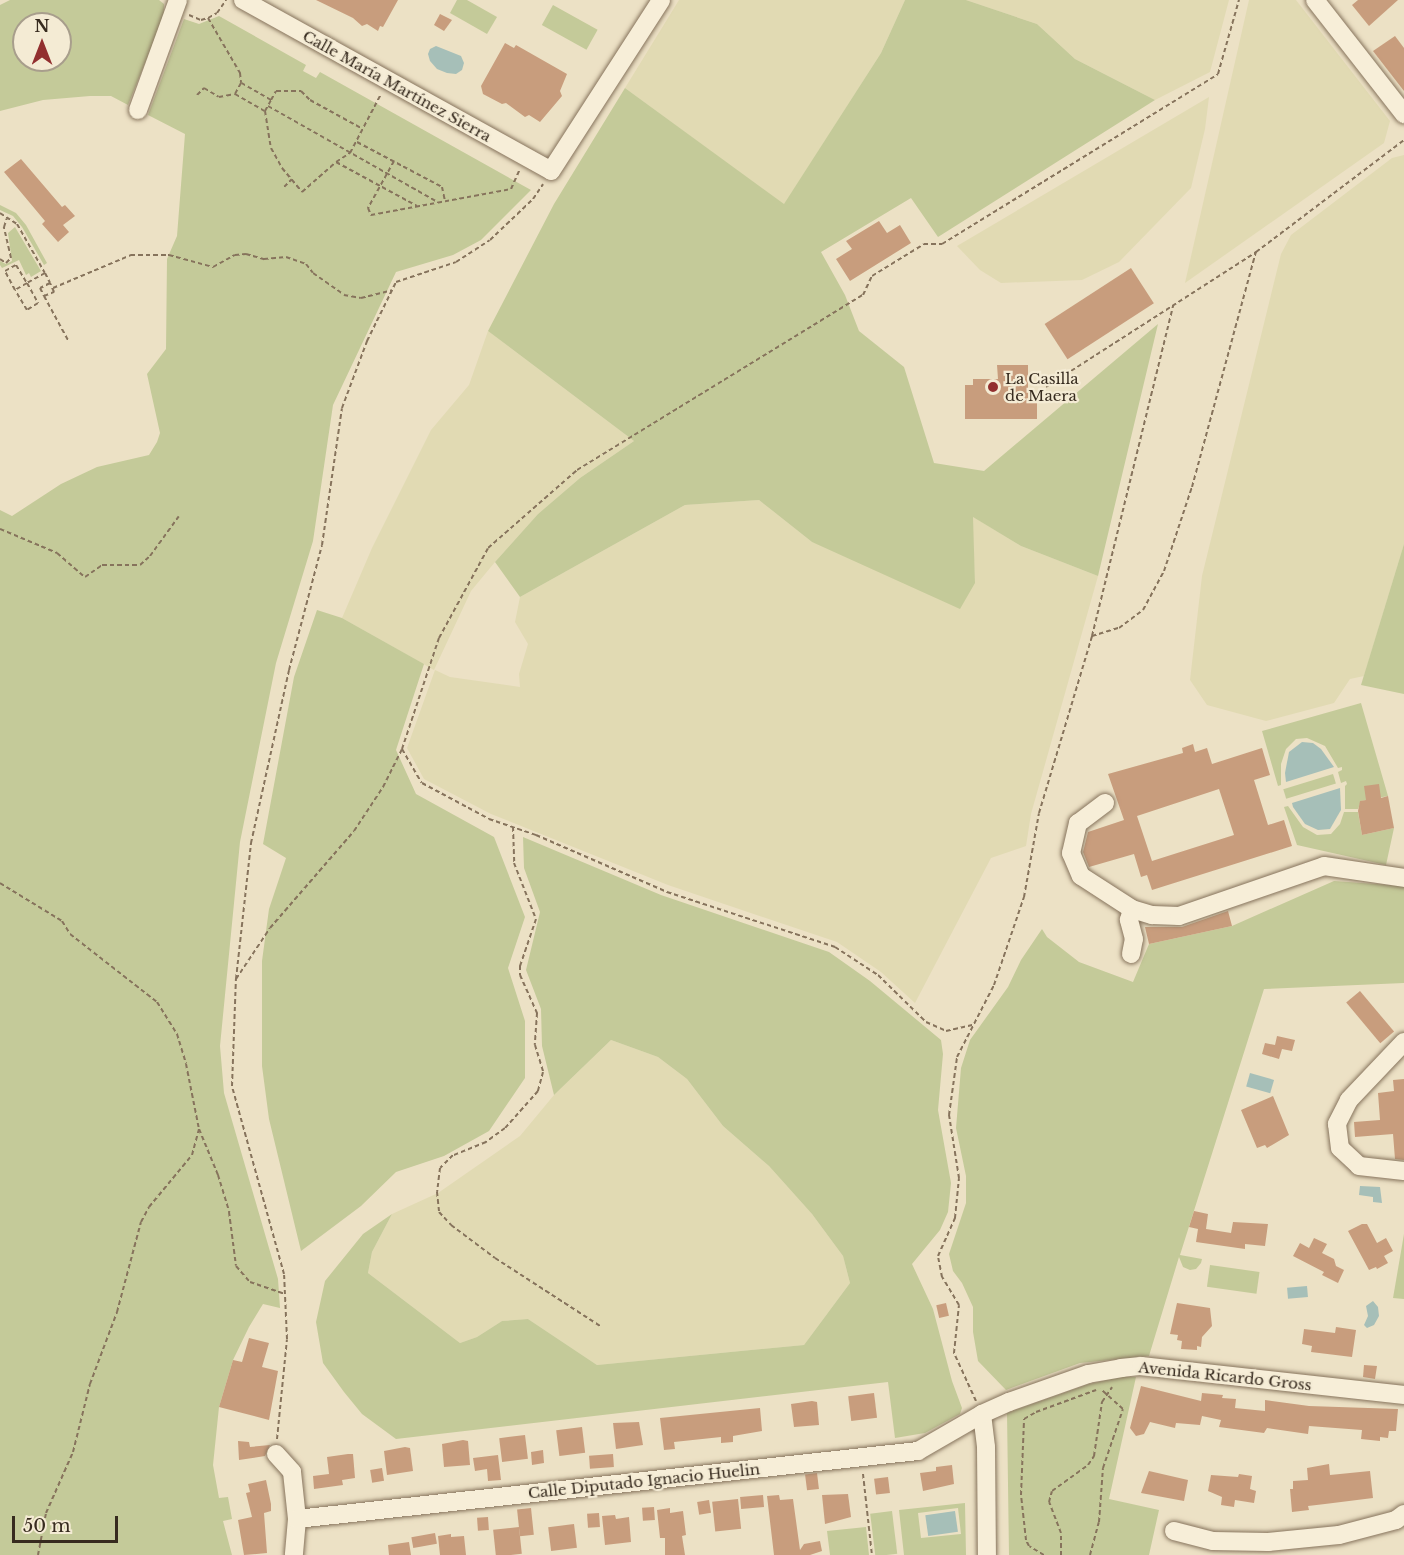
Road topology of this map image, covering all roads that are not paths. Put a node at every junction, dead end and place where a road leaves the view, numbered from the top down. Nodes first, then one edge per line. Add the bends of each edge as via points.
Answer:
1 (243, 0) edge
2 (661, 0) edge
3 (1315, 0) edge
4 (177, 5) edge
5 (138, 110) dead end
6 (1404, 114) edge
7 (1105, 802) dead end
8 (1404, 878) edge
9 (1132, 909) junction
10 (1131, 954) dead end
11 (1404, 1042) edge
12 (1404, 1171) edge
13 (1404, 1395) edge
14 (982, 1414) junction
15 (276, 1454) road end
16 (1404, 1514) edge
17 (297, 1519) junction
18 (1174, 1531) dead end
19 (294, 1555) edge
20 (987, 1555) edge

1 - 2 street, Calle María Martínez Sierra via 551,171
3 - 6 street
4 - 5 street
7 - 9 street via 1078,823 1069,861 1081,876
8 - 9 street via 1324,866 1179,916
9 - 10 street
11 - 12 street via 1349,1100 1337,1124 1340,1148 1359,1166
13 - 14 street, Avenida Ricardo Gross via 1141,1366 1088,1374
14 - 17 street, Calle Diputado Ignacio Huelin via 918,1451
14 - 20 street
15 - 17 street via 292,1472
16 - 18 street via 1396,1520 1339,1535 1268,1542 1213,1540
17 - 19 street

